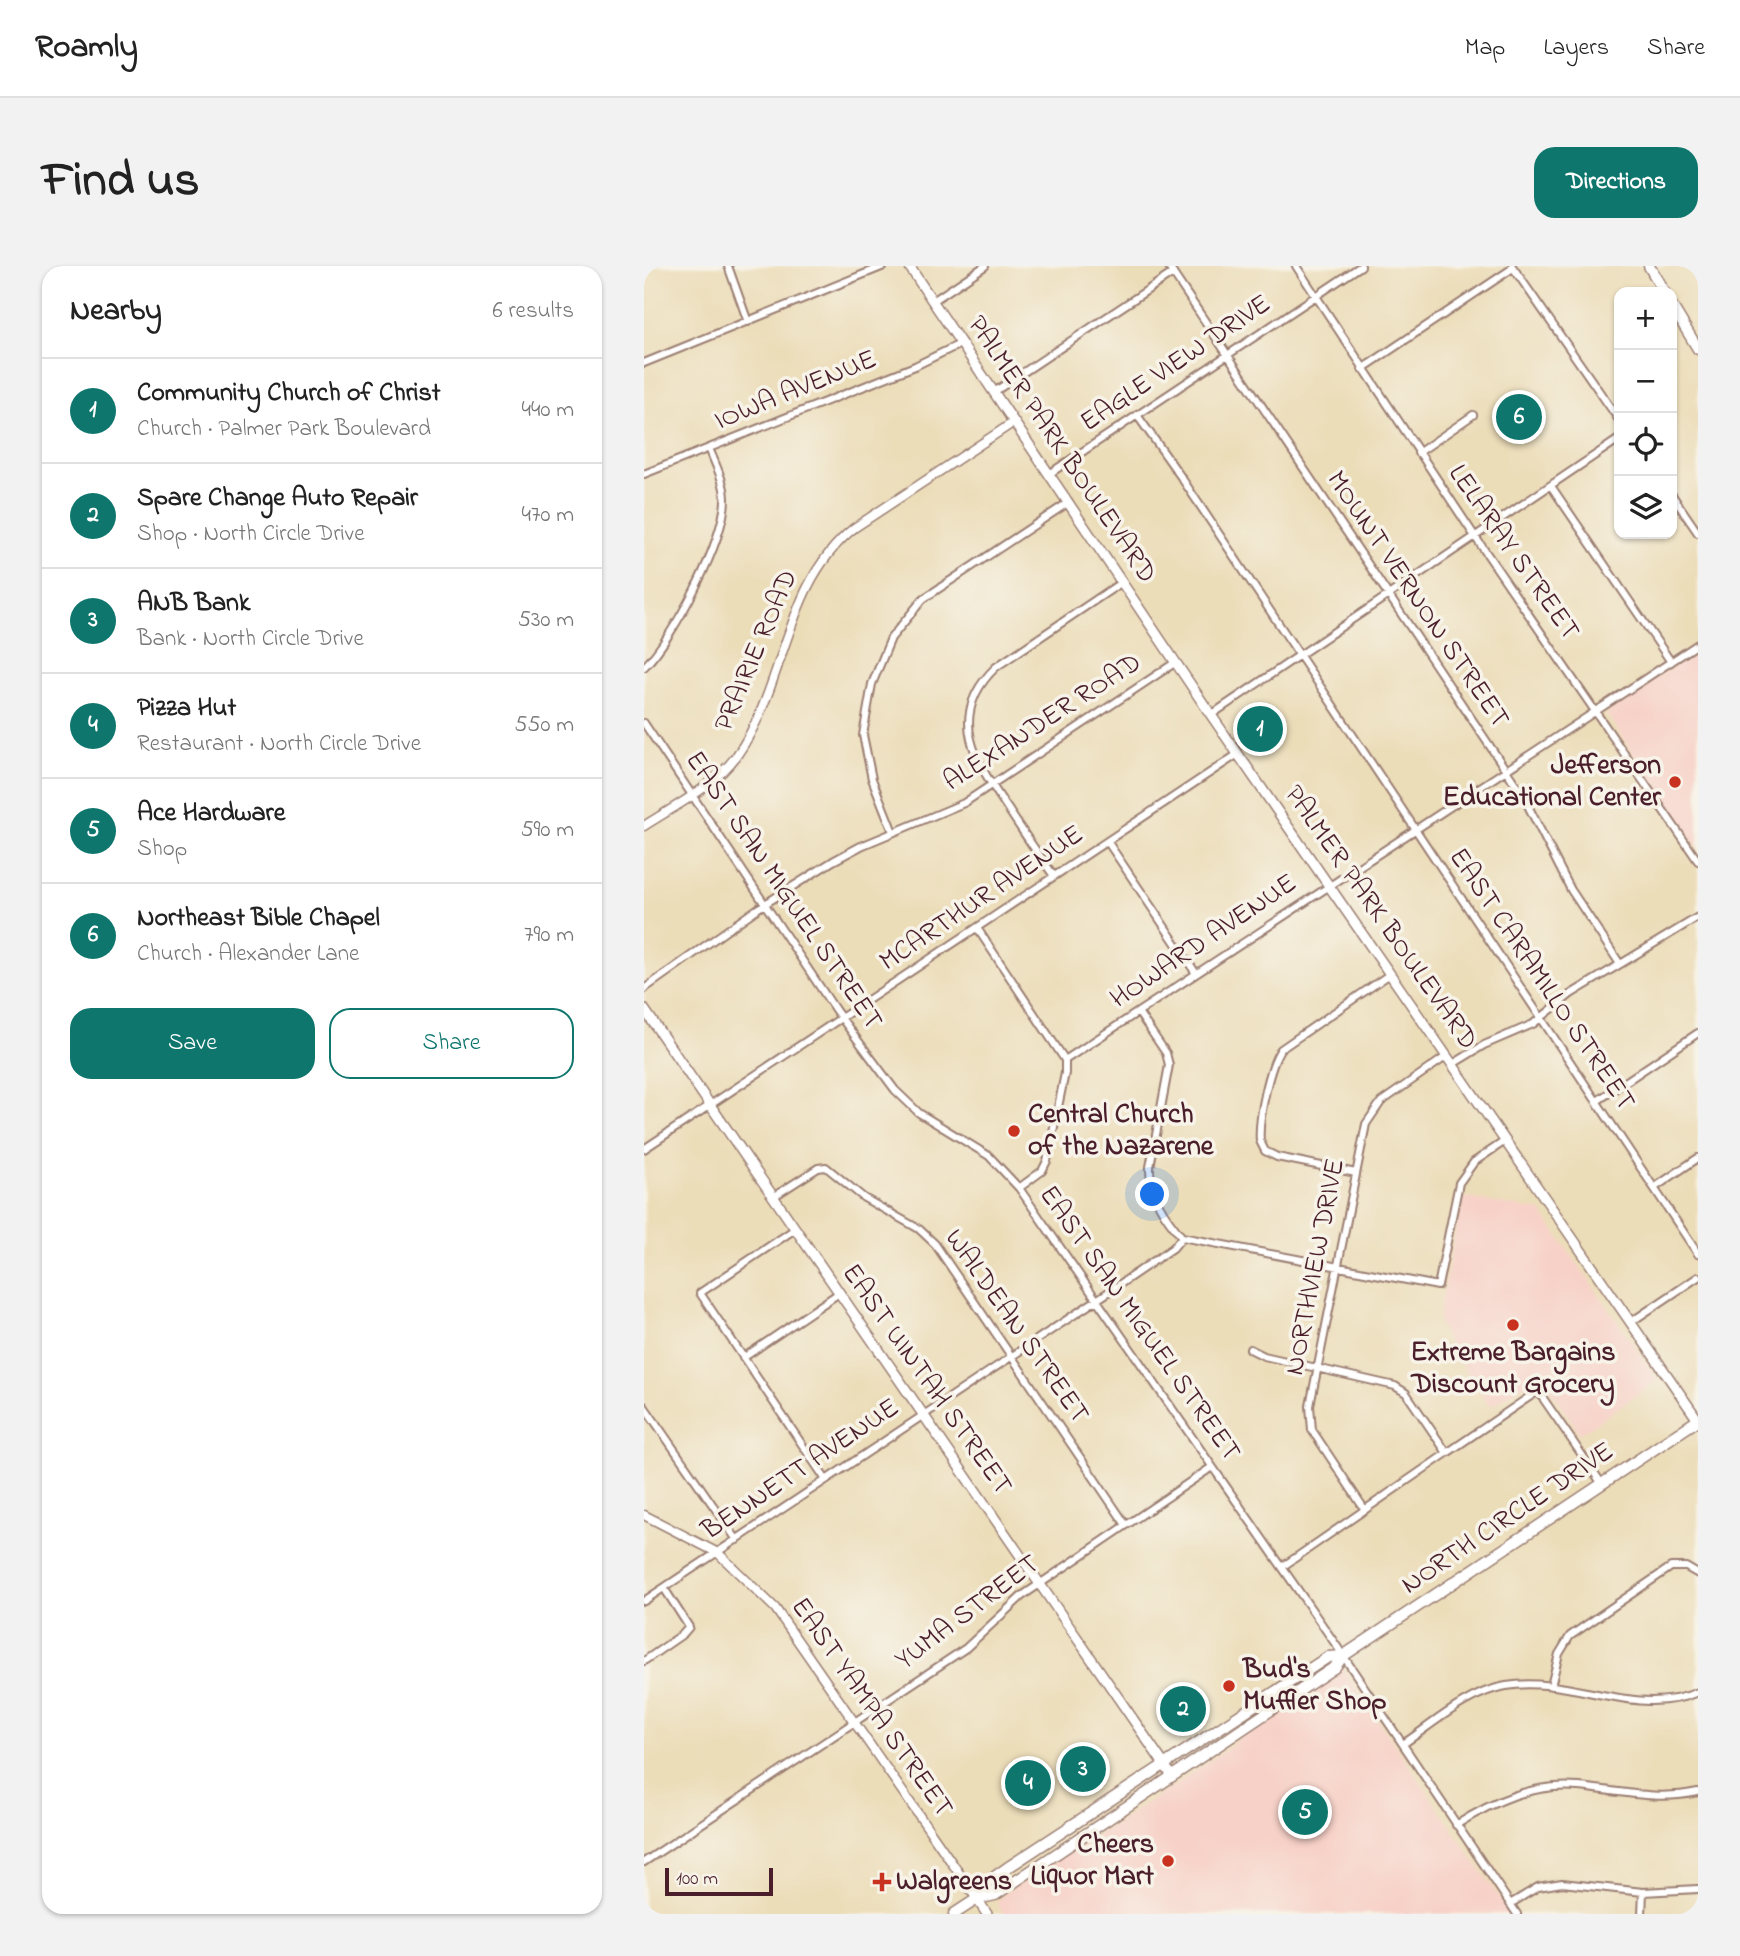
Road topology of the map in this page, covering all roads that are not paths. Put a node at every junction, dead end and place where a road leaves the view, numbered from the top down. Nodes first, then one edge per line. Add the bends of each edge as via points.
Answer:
1 (728, 266) edge
2 (884, 266) edge
3 (909, 266) edge
4 (985, 266) edge
5 (1168, 266) edge
6 (1296, 266) edge
7 (1362, 266) edge
8 (1649, 266) edge
9 (1512, 267) edge
10 (1173, 273) junction
11 (1661, 287) edge
12 (1315, 297) junction
13 (933, 301) junction
14 (1677, 314) edge
15 (748, 322) junction
16 (962, 343) junction
17 (1698, 349) edge
18 (1229, 354) junction
19 (644, 363) edge
20 (1362, 369) junction
21 (994, 392) junction
22 (1614, 413) edge
23 (1138, 415) junction
24 (1472, 415) dead end
25 (1014, 422) junction
26 (1614, 442) edge
27 (709, 448) junction
28 (1418, 453) junction
29 (644, 474) edge
30 (1049, 474) junction
31 (1550, 486) junction
32 (1069, 502) junction
33 (1677, 502) edge
34 (1698, 533) edge
35 (1476, 538) junction
36 (1122, 582) junction
37 (1390, 597) junction
38 (1698, 644) edge
39 (1300, 657) junction
40 (1176, 662) junction
41 (1671, 662) junction
42 (644, 667) edge
43 (1597, 711) junction
44 (1212, 715) junction
45 (644, 723) edge
46 (1238, 754) junction
47 (1506, 771) junction
48 (992, 786) junction
49 (691, 795) junction
50 (644, 826) edge
51 (1416, 831) junction
52 (893, 832) junction
53 (1107, 841) junction
54 (1698, 861) edge
55 (1054, 876) junction
56 (1330, 886) junction
57 (766, 904) junction
58 (1698, 917) edge
59 (977, 928) junction
60 (1620, 964) junction
61 (1195, 972) junction
62 (1390, 974) junction
63 (644, 989) edge
64 (644, 1009) edge
65 (1138, 1012) junction
66 (842, 1017) junction
67 (1541, 1018) junction
68 (1698, 1033) edge
69 (1065, 1060) junction
70 (1450, 1060) junction
71 (1597, 1101) junction
72 (710, 1105) junction
73 (1505, 1141) junction
74 (644, 1149) edge
75 (1698, 1158) edge
76 (1356, 1173) junction
77 (1019, 1188) junction
78 (1654, 1188) junction
79 (773, 1198) junction
80 (795, 1229) junction
81 (1182, 1237) junction
82 (1698, 1254) edge
83 (1338, 1267) junction
84 (1698, 1278) edge
85 (839, 1293) junction
86 (1096, 1299) junction
87 (1631, 1322) junction
88 (1250, 1349) dead end
89 (1011, 1354) junction
90 (743, 1358) junction
91 (1318, 1367) junction
92 (644, 1406) edge
93 (922, 1415) junction
94 (1698, 1420) edge
95 (1447, 1453) junction
96 (1212, 1467) junction
97 (826, 1480) junction
98 (1602, 1484) junction
99 (1365, 1510) junction
100 (644, 1515) edge
101 (1126, 1525) junction
102 (737, 1540) junction
103 (718, 1553) junction
104 (1282, 1567) junction
105 (1698, 1574) edge
106 (1040, 1584) junction
107 (664, 1588) junction
108 (644, 1601) edge
109 (1343, 1656) junction
110 (644, 1661) edge
111 (1551, 1686) junction
112 (1698, 1692) edge
113 (854, 1721) junction
114 (1403, 1744) junction
115 (1165, 1766) junction
116 (1172, 1776) junction
117 (1698, 1792) edge
118 (1457, 1825) junction
119 (644, 1862) edge
120 (1698, 1889) edge
121 (1643, 1892) junction
122 (976, 1899) junction
123 (1510, 1904) junction
124 (954, 1914) edge
125 (987, 1914) edge
126 (1517, 1914) edge
127 (1642, 1914) edge

1 - 15 street
2 - 15 street
3 - 13 main road, PALMER PARK BOULEVARD
4 - 13 street
5 - 10 street, MOUNT VERNON STREET
6 - 12 street, LELARAY STREET
7 - 12 street, EAGLE VIEW DRIVE
8 - 11 main road
9 - 20 street
9 - 22 street
10 - 18 street, MOUNT VERNON STREET
10 - 21 street
12 - 18 street, EAGLE VIEW DRIVE
12 - 20 street, LELARAY STREET
13 - 16 main road, PALMER PARK BOULEVARD
14 - 17 main road
15 - 19 street
16 - 21 main road, PALMER PARK BOULEVARD
16 - 27 street, IOWA AVENUE
18 - 23 street, EAGLE VIEW DRIVE
18 - 37 street, MOUNT VERNON STREET
20 - 28 street, LELARAY STREET
21 - 25 main road, PALMER PARK BOULEVARD
23 - 30 street, EAGLE VIEW DRIVE
23 - 39 street, EAST CARAMILLO STREET
24 - 28 street
25 - 30 main road, PALMER PARK BOULEVARD
25 - 49 street, PRAIRIE ROAD via 854,528 827,554 808,584 749,734 730,764
26 - 31 street
27 - 29 street, IOWA AVENUE
27 - 42 street via 724,490 721,527 675,627
28 - 35 street, LELARAY STREET
30 - 32 main road, PALMER PARK BOULEVARD
31 - 35 street
31 - 41 street
32 - 36 main road, PALMER PARK BOULEVARD
32 - 52 street via 923,599 891,638 872,684 863,735 872,779
33 - 34 street
35 - 37 street
35 - 43 street, LELARAY STREET
36 - 40 main road, PALMER PARK BOULEVARD
36 - 48 street via 1004,660 980,685 969,717 970,739
37 - 39 street
37 - 47 street, MOUNT VERNON STREET
38 - 41 street, HOWARD AVENUE
39 - 44 street
39 - 51 street, EAST CARAMILLO STREET
40 - 44 main road, PALMER PARK BOULEVARD
40 - 48 street, ALEXANDER ROAD
41 - 43 street, HOWARD AVENUE
43 - 47 street, HOWARD AVENUE
43 - 54 street, LELARAY STREET
44 - 46 main road, PALMER PARK BOULEVARD
45 - 49 street, EAST SAN MIGUEL STREET
46 - 53 street, MCARTHUR AVENUE
46 - 56 main road, PALMER PARK BOULEVARD
47 - 51 street, HOWARD AVENUE
47 - 60 street, MOUNT VERNON STREET via 1571,890
48 - 52 street, ALEXANDER ROAD via 964,803
48 - 55 street
49 - 50 street, PRAIRIE ROAD
49 - 57 street, EAST SAN MIGUEL STREET
51 - 56 street, HOWARD AVENUE
51 - 67 street, EAST CARAMILLO STREET
52 - 57 street, ALEXANDER ROAD via 833,861
53 - 55 street, MCARTHUR AVENUE
53 - 61 street
55 - 59 street, MCARTHUR AVENUE
56 - 61 street, HOWARD AVENUE
56 - 62 main road, PALMER PARK BOULEVARD
57 - 63 street, ALEXANDER ROAD
57 - 66 street, EAST SAN MIGUEL STREET
58 - 60 street, NORTHVIEW DRIVE
59 - 66 street, MCARTHUR AVENUE
59 - 69 street
60 - 67 street, NORTHVIEW DRIVE
61 - 65 street, HOWARD AVENUE
62 - 70 main road, PALMER PARK BOULEVARD
62 - 76 street via 1281,1049 1273,1064 1261,1124 1260,1142 1270,1155
64 - 72 main road, EAST UINTAH STREET
65 - 69 street, HOWARD AVENUE
65 - 81 street via 1169,1065 1150,1185
66 - 72 street, MCARTHUR AVENUE
66 - 77 street, EAST SAN MIGUEL STREET via 902,1097 928,1119 981,1150
67 - 70 street, NORTHVIEW DRIVE
67 - 71 street, EAST CARAMILLO STREET
68 - 71 street
69 - 77 street via 1048,1161
70 - 73 main road, PALMER PARK BOULEVARD
70 - 76 street, NORTHVIEW DRIVE via 1374,1109 1366,1124
71 - 78 street, EAST CARAMILLO STREET
72 - 74 street, MCARTHUR AVENUE
72 - 79 main road, EAST UINTAH STREET
73 - 83 street via 1474,1162 1459,1182 1438,1286
73 - 87 main road, PALMER PARK BOULEVARD
75 - 78 street
76 - 83 street, NORTHVIEW DRIVE
77 - 86 street, EAST SAN MIGUEL STREET
78 - 82 street, EAST CARAMILLO STREET
79 - 80 main road, EAST UINTAH STREET
79 - 89 street, WALDEAN STREET via 818,1168 831,1170 864,1198 931,1239
80 - 85 main road, EAST UINTAH STREET
80 - 90 street via 700,1293
81 - 83 street
81 - 86 street, BENNETT AVENUE via 1173,1248
83 - 91 street, NORTHVIEW DRIVE
84 - 87 street
85 - 90 street
85 - 93 main road, EAST UINTAH STREET
86 - 89 street, BENNETT AVENUE
86 - 96 street, EAST SAN MIGUEL STREET
87 - 94 main road, PALMER PARK BOULEVARD
88 - 91 street
89 - 93 street, BENNETT AVENUE
89 - 101 street, WALDEAN STREET
90 - 97 street
91 - 95 street via 1382,1381 1406,1393
91 - 99 street, NORTHVIEW DRIVE via 1310,1406 1312,1430
92 - 102 street
93 - 97 street, BENNETT AVENUE
93 - 106 main road, EAST UINTAH STREET
94 - 98 main road, NORTH CIRCLE DRIVE
95 - 98 street via 1538,1391
95 - 99 street
96 - 101 street, YUMA STREET
96 - 104 street, EAST SAN MIGUEL STREET
97 - 102 street, BENNETT AVENUE
98 - 109 main road, NORTH CIRCLE DRIVE
99 - 104 street
100 - 103 street, EAST YAMPA STREET
101 - 106 street, YUMA STREET
102 - 103 street, BENNETT AVENUE
103 - 107 street, BENNETT AVENUE
103 - 113 street, EAST YAMPA STREET via 775,1608
104 - 109 street, EAST SAN MIGUEL STREET
105 - 111 street via 1686,1567 1671,1567 1576,1630 1559,1654
106 - 113 street, YUMA STREET via 975,1641
106 - 115 main road, EAST UINTAH STREET
107 - 108 street, BENNETT AVENUE
107 - 110 street via 689,1627
109 - 114 street, EAST SAN MIGUEL STREET
109 - 115 main road, NORTH CIRCLE DRIVE via 1328,1657
109 - 116 main road, NORTH CIRCLE DRIVE via 1335,1667
111 - 112 street via 1654,1702 1683,1699
111 - 114 street via 1513,1685 1484,1692
113 - 119 street, YUMA STREET
113 - 122 street, EAST YAMPA STREET
114 - 118 street, EAST SAN MIGUEL STREET
115 - 116 main road, EAST UINTAH STREET
115 - 122 main road, NORTH CIRCLE DRIVE via 987,1882
116 - 122 main road, NORTH CIRCLE DRIVE via 995,1895
117 - 118 street via 1660,1797 1580,1787 1537,1790 1498,1800
118 - 123 street, EAST SAN MIGUEL STREET
120 - 121 street
121 - 123 street via 1562,1883 1538,1887
121 - 127 street
122 - 124 main road, NORTH CIRCLE DRIVE
122 - 125 main road
123 - 126 street, EAST SAN MIGUEL STREET

